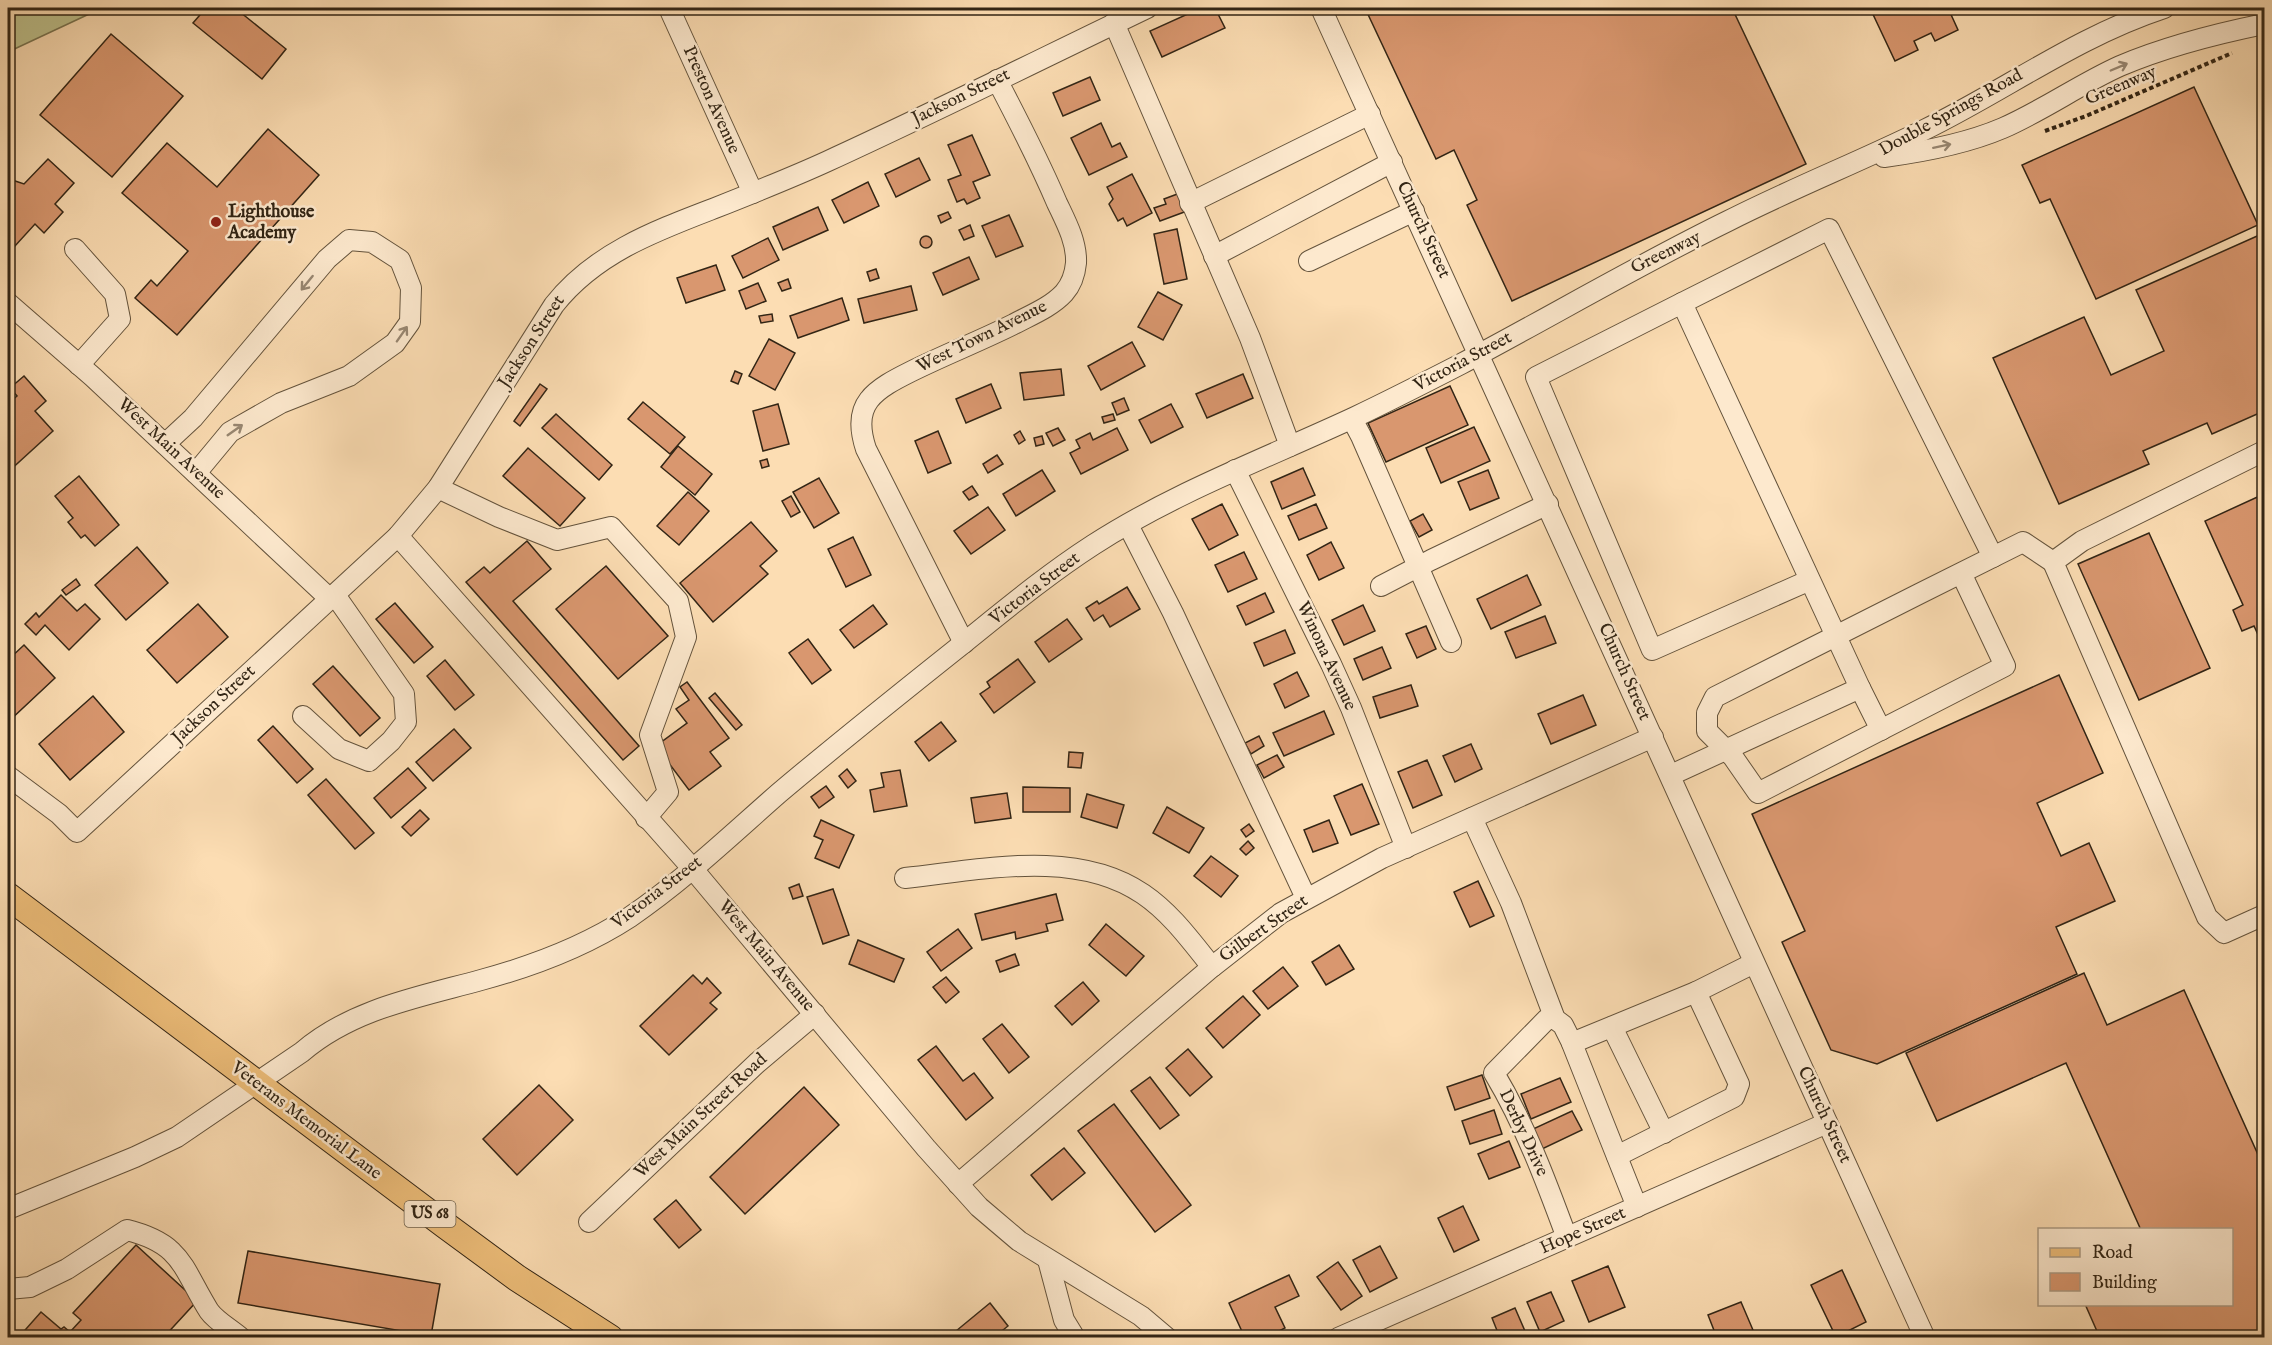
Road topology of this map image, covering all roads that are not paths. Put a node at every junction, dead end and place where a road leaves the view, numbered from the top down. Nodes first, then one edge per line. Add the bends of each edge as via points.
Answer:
1 (669, 8) edge
2 (1147, 8) edge
3 (1321, 8) edge
4 (2164, 8) edge
5 (1114, 23) junction
6 (2265, 24) edge
7 (997, 80) junction
8 (1370, 114) junction
9 (1864, 160) junction
10 (1392, 162) junction
11 (753, 193) junction
12 (1190, 202) junction
13 (1414, 211) junction
14 (75, 249) dead end
15 (1214, 256) junction
16 (1309, 261) dead end
17 (1682, 303) junction
18 (11, 311) edge
19 (1479, 354) junction
20 (79, 365) junction
21 (1352, 419) junction
22 (165, 444) junction
23 (1290, 446) junction
24 (2265, 451) edge
25 (1235, 470) junction
26 (196, 473) junction
27 (438, 488) junction
28 (1548, 504) junction
29 (1128, 525) junction
30 (398, 536) junction
31 (1993, 557) junction
32 (2053, 562) junction
33 (1418, 566) junction
34 (1961, 573) junction
35 (1810, 580) junction
36 (1381, 586) dead end
37 (333, 597) junction
38 (1835, 636) junction
39 (1451, 642) dead end
40 (964, 643) junction
41 (1860, 688) junction
42 (303, 716) dead end
43 (1881, 730) junction
44 (1653, 736) junction
45 (1725, 750) junction
46 (8, 776) edge
47 (1671, 776) junction
48 (646, 818) junction
49 (1472, 818) junction
50 (1406, 848) junction
51 (692, 868) junction
52 (905, 878) dead end
53 (8, 896) edge
54 (1306, 898) junction
55 (2265, 915) edge
56 (1754, 963) junction
57 (1212, 967) junction
58 (1696, 992) junction
59 (815, 1014) junction
60 (1555, 1019) junction
61 (1612, 1027) junction
62 (1572, 1043) junction
63 (255, 1083) junction
64 (1827, 1123) junction
65 (1664, 1133) junction
66 (1617, 1156) junction
67 (957, 1184) junction
68 (1637, 1207) junction
69 (8, 1209) edge
70 (589, 1222) dead end
71 (1567, 1238) junction
72 (1048, 1260) junction
73 (8, 1289) edge
74 (241, 1338) edge
75 (610, 1338) edge
76 (1075, 1338) edge
77 (1167, 1338) edge
78 (1338, 1338) edge
79 (1925, 1338) edge

1 - 11 street, Preston Avenue
2 - 5 street, Jackson Street
3 - 8 street, Church Street
4 - 9 street, Double Springs Road via 2076,45 1952,116
5 - 7 street, Jackson Street
5 - 12 street
9 -> 6 street, Double Springs Road via 1982,135 2018,121 2089,81 2139,59 2192,41
7 - 11 street, Jackson Street
7 - 40 street, West Town Avenue via 1067,224 1075,251 1073,277 1064,293 1049,306 900,377 869,400 862,415 866,449
8 - 10 street, Church Street
8 - 12 street
9 - 19 street, Victoria Street via 1720,224
10 - 13 street, Church Street
10 - 15 street
11 - 27 street, Jackson Street via 632,243 575,280 554,304
12 - 15 street
13 - 16 street
13 - 19 street, Church Street
14 - 20 street via 115,294 120,318
15 - 23 street
17 - 31 street via 1829,229
17 - 35 street
17 - 35 street via 1536,377 1652,650
18 - 20 street, West Main Avenue
19 - 21 street, Victoria Street
19 - 28 street, Church Street
20 - 22 street, West Main Avenue
21 - 23 street, Victoria Street
21 - 33 street
22 - 26 street, West Main Avenue
26 -> 22 street via 230,432 280,403 349,376 395,344 410,322 411,288 400,260 372,242 349,240 327,259 193,418
23 - 25 street, Victoria Street
24 - 32 street via 2082,541
25 - 29 street, Victoria Street
25 - 50 street, Winona Avenue via 1351,708
26 - 37 street, West Main Avenue
27 - 30 street, Jackson Street
27 - 48 street via 558,540 611,527 678,601 686,637 650,735 668,792
28 - 33 street
28 - 44 street, Church Street
29 - 40 street, Victoria Street via 1039,584
29 - 54 street
30 - 37 street, Jackson Street
30 - 48 street, West Main Avenue
31 - 32 street via 2023,542
31 - 34 street
32 - 55 street via 2207,917 2224,933
33 - 36 street
33 - 39 street
34 - 38 street
34 - 43 street via 2006,666
35 - 38 street
37 - 42 street, West Main Avenue via 405,694 406,722 369,761 339,749
37 - 46 street, Jackson Street via 77,832
38 - 41 street
38 - 45 street via 1715,697 1707,713 1707,731
40 - 51 street, Victoria Street
41 - 43 street
41 - 45 street
43 - 45 street via 1758,793
44 - 47 street, Church Street
44 - 49 street, Gilbert Street
45 - 47 street
47 - 56 street, Church Street
48 - 51 street, West Main Avenue
49 - 50 street, Gilbert Street
49 - 60 street via 1511,903
50 - 54 street, Gilbert Street
51 - 59 street, West Main Avenue
51 - 63 street, Victoria Street via 624,921 582,944 511,972 370,1013 315,1042
52 - 57 street via 1019,866 1087,869 1143,894 1174,920
53 - 63 main road, Veterans Memorial Lane / US 68
54 - 57 street, Gilbert Street
56 - 58 street
56 - 64 street, Church Street
57 - 67 street, Gilbert Street
58 - 61 street
58 - 65 street via 1739,1084 1734,1097
59 - 67 street, West Main Avenue
59 - 70 street, West Main Street Road via 757,1063
60 - 62 street
60 - 71 street, Derby Drive via 1547,1019 1494,1073 1538,1160
61 - 62 street
61 - 65 street
62 - 66 street
63 - 69 street, Victoria Street via 177,1137
63 - 75 main road, Veterans Memorial Lane / US 68 via 518,1278
64 - 68 street, Hope Street
64 - 79 street, Church Street
65 - 66 street
66 - 68 street
67 - 72 street, West Main Avenue via 1018,1241
68 - 71 street, Hope Street
71 - 78 street, Hope Street
72 - 76 street via 1064,1320
72 - 77 street, West Main Avenue via 1141,1316
73 - 74 street via 30,1287 67,1269 127,1230 149,1236 174,1252 210,1313

